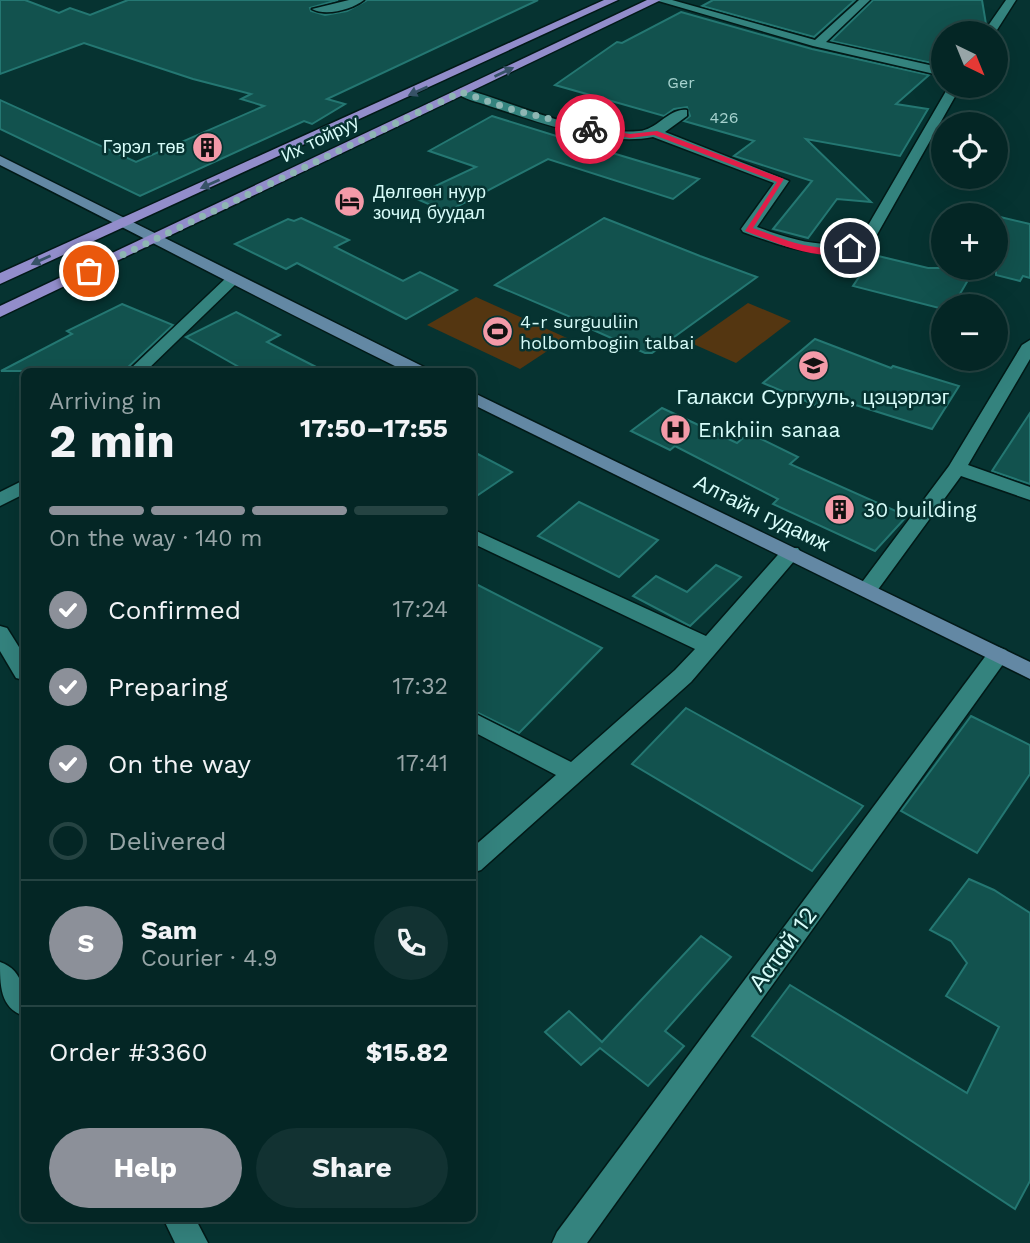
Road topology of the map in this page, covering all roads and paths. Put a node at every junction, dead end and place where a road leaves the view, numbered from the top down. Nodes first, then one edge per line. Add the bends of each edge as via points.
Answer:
1 (359, 0) edge
2 (613, 0) edge
3 (658, 0) edge
4 (865, 0) edge
5 (1012, 0) edge
6 (318, 9) dead end
7 (997, 21) edge
8 (817, 44) junction
9 (931, 69) edge
10 (461, 92) junction
11 (948, 98) edge
12 (682, 113) dead end
13 (655, 133) junction
14 (0, 160) edge
15 (125, 222) junction
16 (155, 240) junction
17 (0, 279) edge
18 (232, 280) junction
19 (0, 313) edge
20 (1030, 345) edge
21 (139, 368) edge
22 (412, 368) edge
23 (476, 399) edge
24 (957, 468) junction
25 (21, 488) edge
26 (1030, 494) edge
27 (1, 500) edge
28 (21, 507) edge
29 (476, 537) edge
30 (791, 552) junction
31 (867, 590) junction
32 (0, 633) edge
33 (708, 646) junction
34 (998, 655) junction
35 (21, 667) edge
36 (1030, 671) edge
37 (476, 722) edge
38 (574, 774) junction
39 (476, 860) edge
40 (0, 974) edge
41 (21, 1000) edge
42 (180, 1222) edge
43 (192, 1243) edge
44 (568, 1243) edge

1 - 6 street
2 -> 15 main road, Их тойруу
3 - 8 street
10 -> 3 main road, Их тойруу
4 - 8 street
5 - 7 street
8 - 9 street
10 - 13 street via 564,124 630,136
10 - 16 main road, Их тойруу
11 - 13 street via 865,244 836,251 806,250 748,229 782,181
12 - 13 street
14 - 15 main road
15 - 16 main road
15 -> 17 main road, Их тойруу
16 - 18 main road
16 - 19 main road, Их тойруу
18 - 21 street
18 - 22 main road
20 - 24 street
23 - 30 main road, Алтайн гудамж
24 - 26 street
24 - 31 street
25 - 27 street
27 - 28 street
29 - 33 street
30 - 31 main road, Алтайн гудамж
30 - 33 street
31 - 34 main road, Алтайн гудамж
32 - 35 street
33 - 38 street via 683,676
34 - 36 main road, Алтайн гудамж
34 - 44 street, Ααταй 12
37 - 38 street
38 - 39 street
40 - 41 street
42 - 43 street

